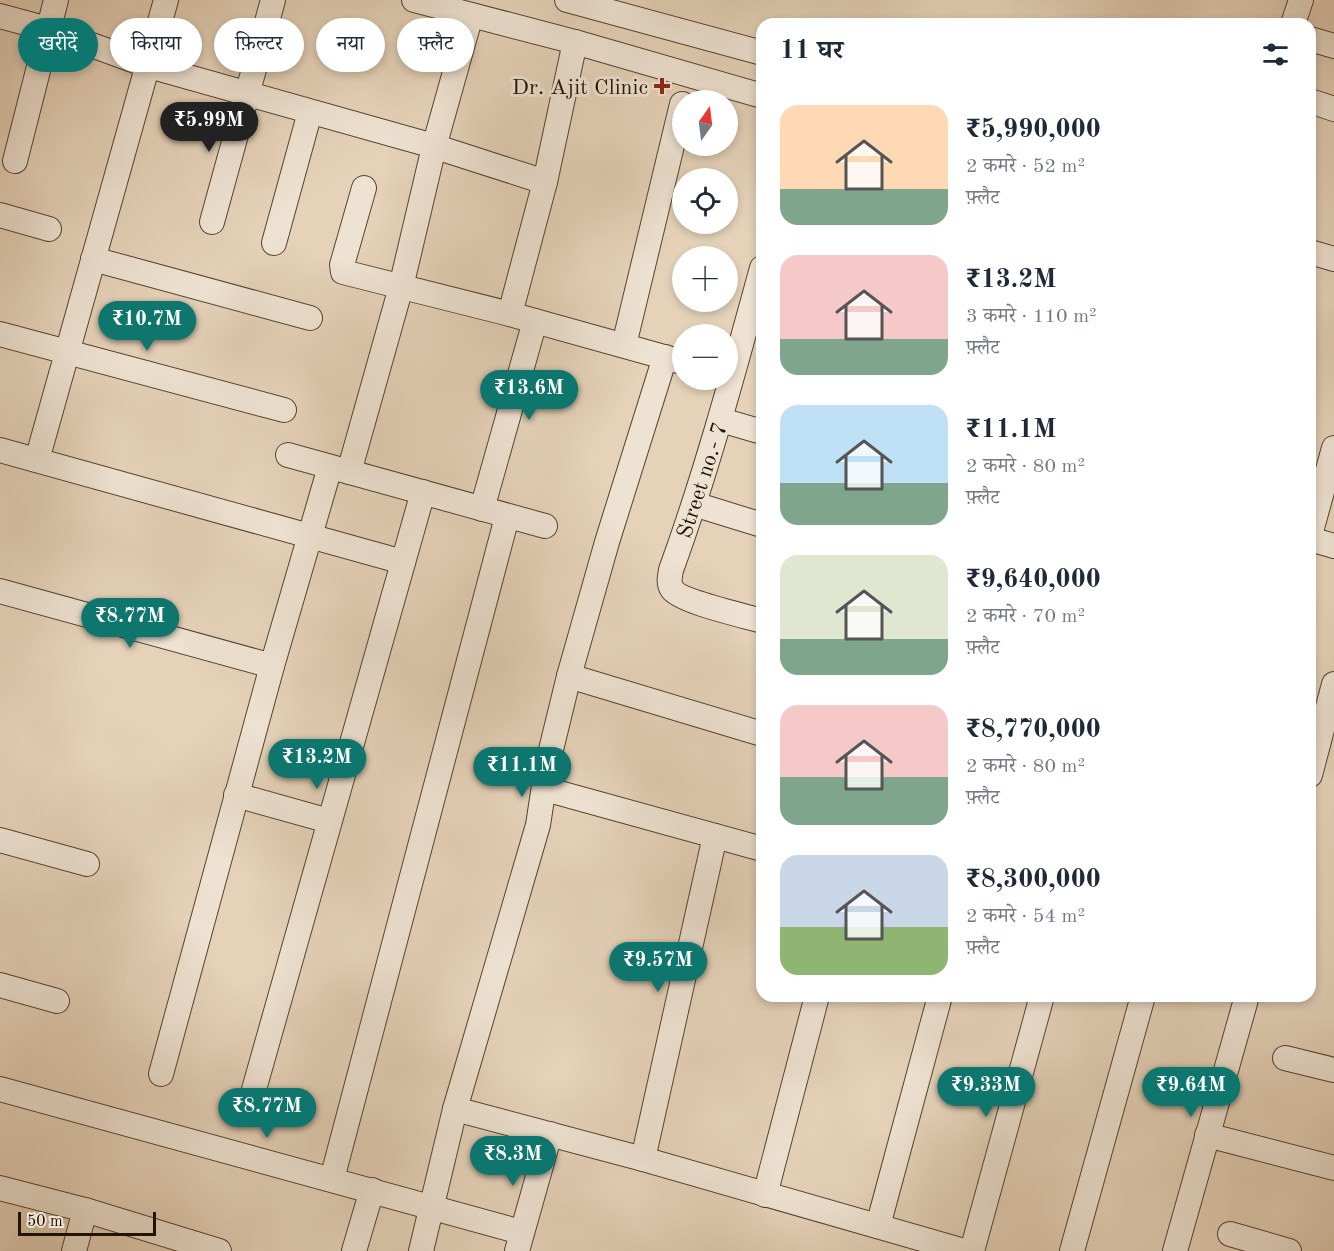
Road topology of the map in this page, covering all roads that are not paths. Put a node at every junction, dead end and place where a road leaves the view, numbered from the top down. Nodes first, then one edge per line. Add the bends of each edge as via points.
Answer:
1 (56, 0) edge
2 (166, 0) edge
3 (273, 0) edge
4 (414, 0) edge
5 (567, 0) edge
6 (1301, 0) edge
7 (471, 15) junction
8 (0, 16) edge
9 (51, 18) edge
10 (161, 18) edge
11 (1295, 18) edge
12 (18, 21) edge
13 (1316, 41) edge
14 (574, 42) junction
15 (1334, 46) edge
16 (756, 51) edge
17 (37, 72) edge
18 (147, 72) edge
19 (170, 72) edge
20 (690, 75) junction
21 (686, 90) edge
22 (247, 94) junction
23 (756, 94) edge
24 (1316, 103) edge
25 (1334, 109) edge
26 (310, 112) junction
27 (434, 147) junction
28 (672, 147) edge
29 (15, 161) dead end
30 (545, 182) junction
31 (364, 188) dead end
32 (0, 215) edge
33 (212, 222) dead end
34 (49, 229) dead end
35 (274, 243) dead end
36 (1316, 254) edge
37 (93, 259) junction
38 (1334, 259) edge
39 (401, 287) junction
40 (756, 288) edge
41 (510, 314) junction
42 (310, 318) dead end
43 (535, 321) junction
44 (0, 334) edge
45 (624, 345) junction
46 (738, 348) edge
47 (66, 353) junction
48 (672, 358) edge
49 (672, 364) edge
50 (727, 390) edge
51 (284, 410) dead end
52 (721, 420) junction
53 (756, 430) edge
54 (1334, 448) edge
55 (0, 450) edge
56 (288, 455) dead end
57 (36, 460) junction
58 (340, 469) junction
59 (423, 492) junction
60 (694, 504) junction
61 (482, 509) junction
62 (1316, 515) edge
63 (507, 517) junction
64 (756, 523) edge
65 (545, 526) dead end
66 (310, 537) junction
67 (1316, 539) edge
68 (1334, 546) edge
69 (403, 562) junction
70 (0, 591) edge
71 (756, 619) edge
72 (272, 666) junction
73 (569, 676) junction
74 (1334, 684) edge
75 (756, 732) edge
76 (1316, 752) edge
77 (545, 789) junction
78 (236, 795) junction
79 (329, 821) junction
80 (715, 836) junction
81 (0, 840) edge
82 (756, 847) edge
83 (87, 864) dead end
84 (0, 985) edge
85 (57, 1001) dead end
86 (815, 1002) edge
87 (938, 1002) edge
88 (1040, 1002) edge
89 (1141, 1002) edge
90 (1245, 1002) edge
91 (1285, 1058) dead end
92 (1334, 1070) edge
93 (160, 1074) dead end
94 (0, 1089) edge
95 (251, 1100) dead end
96 (455, 1109) junction
97 (550, 1134) junction
98 (1208, 1135) junction
99 (643, 1159) junction
100 (1334, 1168) edge
101 (332, 1179) junction
102 (0, 1188) edge
103 (372, 1190) junction
104 (765, 1195) junction
105 (432, 1207) junction
106 (84, 1210) junction
107 (878, 1226) junction
108 (1230, 1234) dead end
109 (519, 1242) edge
110 (180, 1245) edge
111 (74, 1251) edge
112 (219, 1251) edge
113 (354, 1251) edge
114 (421, 1251) edge
115 (964, 1251) edge
116 (972, 1251) edge
117 (1072, 1251) edge
118 (1175, 1251) edge
119 (1289, 1251) edge

1 - 9 street
2 - 10 street
3 - 22 street
4 - 7 street
5 - 16 street
6 - 11 street
7 - 14 street
7 - 27 street
8 - 12 street
13 - 15 street
14 - 20 street
14 - 30 street
17 - 29 street
18 - 37 street
19 - 22 street
20 - 21 street
20 - 23 street
22 - 26 street
22 - 33 street
24 - 25 street
26 - 27 street
26 - 35 street
27 - 30 street
27 - 39 street
28 - 45 street
30 - 41 street
31 - 39 street via 343,272
32 - 34 street
36 - 38 street
37 - 42 street
37 - 47 street
39 - 41 street
39 - 58 street
40 - 46 street, Street no.- 7
41 - 43 street
43 - 45 street
43 - 61 street
44 - 47 street
45 - 48 street
47 - 51 street
47 - 57 street
49 - 73 street via 607,542
50 - 52 street, Street no.- 7
52 - 53 street
52 - 60 street, Street no.- 7
54 - 62 street
55 - 57 street
56 - 58 street
57 - 66 street
58 - 59 street
58 - 66 street
59 - 61 street
59 - 69 street
60 - 64 street
60 - 71 street, Street no.- 7 via 671,570 670,587 686,598
61 - 63 street
63 - 65 street
63 - 101 street
66 - 69 street
66 - 72 street
67 - 68 street
69 - 79 street
70 - 72 street
72 - 78 street
73 - 75 street
73 - 77 street
74 - 76 street
77 - 80 street
77 - 96 street via 538,825
78 - 79 street
78 - 93 street
79 - 95 street
80 - 82 street
80 - 99 street
81 - 83 street
84 - 85 street
86 - 104 street
87 - 107 street
88 - 116 street
89 - 117 street
90 - 98 street
91 - 92 street
94 - 101 street
96 - 97 street
96 - 105 street
97 - 99 street
97 - 109 street
98 - 100 street
98 - 118 street
99 - 104 street
101 - 103 street
102 - 106 street
103 - 105 street
103 - 113 street
104 - 107 street
105 - 109 street
105 - 114 street
106 - 110 street
106 - 111 street
107 - 115 street
108 - 119 street
110 - 112 street

